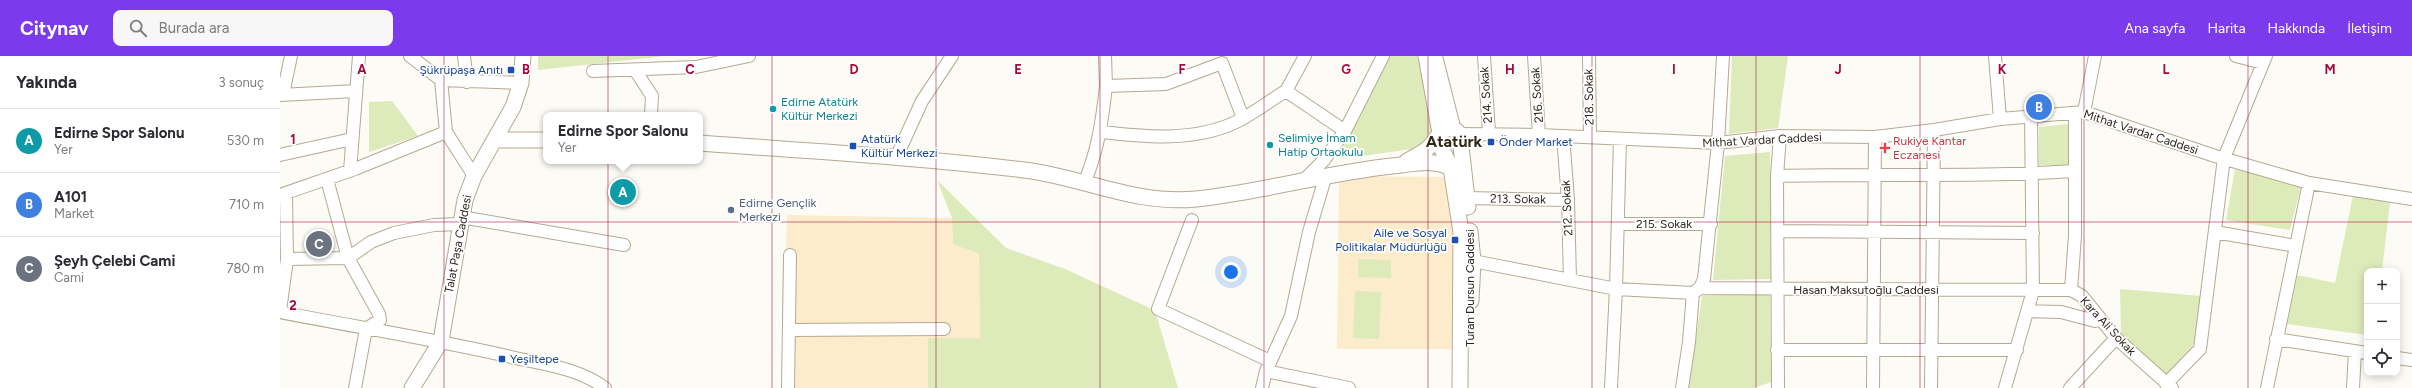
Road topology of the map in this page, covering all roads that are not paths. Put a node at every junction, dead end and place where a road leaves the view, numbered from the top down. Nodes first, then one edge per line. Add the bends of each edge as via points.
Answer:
1 (291, 56) edge
2 (359, 56) edge
3 (410, 56) edge
4 (464, 56) edge
5 (524, 56) edge
6 (749, 56) edge
7 (952, 56) edge
8 (1105, 56) edge
9 (1305, 56) edge
10 (1383, 56) edge
11 (1426, 56) edge
12 (1434, 56) edge
13 (1484, 56) edge
14 (1534, 56) edge
15 (1589, 56) edge
16 (1723, 56) edge
17 (1995, 56) edge
18 (2095, 56) edge
19 (2236, 56) edge
20 (1221, 58) edge
21 (2264, 60) edge
22 (635, 70) junction
23 (593, 72) dead end
24 (441, 80) junction
25 (467, 82) junction
26 (521, 84) junction
27 (1106, 86) junction
28 (356, 91) junction
29 (1286, 91) junction
30 (281, 95) edge
31 (651, 112) edge
32 (2079, 112) junction
33 (2031, 116) junction
34 (1243, 118) junction
35 (2000, 119) junction
36 (1934, 130) junction
37 (1345, 131) junction
38 (446, 132) junction
39 (1102, 132) junction
40 (1489, 133) junction
41 (1453, 134) junction
42 (1539, 135) junction
43 (1563, 136) junction
44 (1780, 136) junction
45 (1590, 137) junction
46 (1875, 137) junction
47 (352, 139) junction
48 (495, 140) junction
49 (543, 140) edge
50 (1620, 140) junction
51 (703, 143) edge
52 (1718, 144) junction
53 (1444, 150) junction
54 (280, 155) edge
55 (896, 158) junction
56 (2224, 158) junction
57 (1406, 162) junction
58 (1451, 168) junction
59 (350, 171) junction
60 (2073, 171) junction
61 (1874, 173) junction
62 (1935, 174) junction
63 (2031, 174) junction
64 (1326, 175) junction
65 (474, 176) junction
66 (1777, 176) junction
67 (327, 179) junction
68 (1304, 179) junction
69 (2308, 183) junction
70 (1084, 184) junction
71 (283, 194) edge
72 (1467, 198) junction
73 (2412, 199) edge
74 (1568, 200) junction
75 (1192, 220) dead end
76 (461, 221) junction
77 (1618, 224) junction
78 (1711, 224) junction
79 (1778, 231) junction
80 (1876, 232) junction
81 (2215, 232) junction
82 (2033, 233) junction
83 (1933, 234) junction
84 (624, 245) dead end
85 (2296, 246) junction
86 (790, 255) dead end
87 (348, 258) junction
88 (287, 260) junction
89 (1473, 261) junction
90 (1570, 280) junction
91 (1699, 287) junction
92 (1616, 289) junction
93 (1777, 289) junction
94 (1875, 290) junction
95 (1933, 290) junction
96 (2072, 290) junction
97 (2033, 291) junction
98 (2027, 311) junction
99 (280, 312) edge
100 (379, 314) junction
101 (2100, 318) junction
102 (366, 329) junction
103 (944, 329) dead end
104 (790, 330) junction
105 (399, 334) junction
106 (2116, 338) junction
107 (2276, 339) junction
108 (441, 341) junction
109 (1873, 349) junction
110 (1932, 349) junction
111 (1778, 350) junction
112 (2017, 350) junction
113 (2355, 351) junction
114 (2364, 352) edge
115 (2400, 358) edge
116 (2412, 360) edge
117 (1268, 366) junction
118 (2169, 386) edge
119 (355, 388) edge
120 (412, 388) edge
121 (605, 388) edge
122 (788, 388) edge
123 (1262, 388) edge
124 (1349, 388) edge
125 (1460, 388) edge
126 (1469, 388) edge
127 (1611, 388) edge
128 (1682, 388) edge
129 (1778, 388) edge
130 (1873, 388) edge
131 (1931, 388) edge
132 (2005, 388) edge
133 (2070, 388) edge
134 (2267, 388) edge
135 (2353, 388) edge

1 - 30 street
2 - 28 street
3 - 24 street
4 - 25 street
5 - 26 main road, Talat Paşa Caddesi
6 - 22 street via 696,67
7 - 55 street via 922,101
8 - 27 street
9 - 29 street
10 - 37 street
11 - 41 main road, Turan Dursun Caddesi
12 - 41 main road, Turan Dursun Caddesi
13 - 40 street, 214. Sokak
14 - 42 street, 216. Sokak
15 - 45 street, 218. Sokak
16 - 52 street
17 - 35 street
18 - 32 street
19 - 21 street
20 - 27 street via 1166,84
20 - 34 street
21 - 56 street
22 - 23 street
22 - 31 street via 652,96
24 - 25 street
24 - 38 street
25 - 26 street
26 - 48 main road, Talat Paşa Caddesi via 513,107
27 - 39 street
28 - 30 street
28 - 47 street
29 - 34 street
29 - 37 street
32 - 33 street, Mithat Vardar Caddesi
32 - 56 street, Mithat Vardar Caddesi
32 - 60 street
33 - 35 street, Mithat Vardar Caddesi
33 - 63 street
34 - 39 street via 1205,131 1179,136 1139,136
35 - 36 street, Mithat Vardar Caddesi
36 - 46 street, Mithat Vardar Caddesi
36 - 62 street
37 - 68 street via 1324,160
38 - 59 street
38 - 65 street
39 - 70 street
40 - 41 street, Mithat Vardar Caddesi
40 - 42 street, Mithat Vardar Caddesi
41 - 53 main road, Turan Dursun Caddesi via 1439,143
41 - 57 main road
41 - 72 main road, Turan Dursun Caddesi
42 - 43 street, Mithat Vardar Caddesi
43 - 45 street, Mithat Vardar Caddesi
43 - 74 street, 212. Sokak
44 - 46 street, Mithat Vardar Caddesi
44 - 52 street, Mithat Vardar Caddesi
44 - 66 street
45 - 50 street, Mithat Vardar Caddesi
46 - 61 street
47 - 54 street
47 - 59 street
48 - 49 main road
48 - 65 main road, Talat Paşa Caddesi
50 - 52 street, Mithat Vardar Caddesi
50 - 77 street
51 - 55 main road
52 - 78 street
53 - 57 main road
53 - 58 main road, Turan Dursun Caddesi
55 - 70 main road via 1025,170
56 - 69 street, Mithat Vardar Caddesi
56 - 81 street
57 - 58 main road via 1442,163
57 - 64 main road
58 - 125 main road, Turan Dursun Caddesi via 1461,232
59 - 67 street
60 - 63 street
60 - 96 street via 2075,236
61 - 62 street
61 - 66 street
61 - 80 street
62 - 63 street
62 - 83 street
63 - 82 street
64 - 68 main road
64 - 117 street via 1291,316
65 - 76 main road, Talat Paşa Caddesi
66 - 79 street
67 - 71 street
67 - 87 street
68 - 70 main road via 1234,194 1178,200 1133,196
69 - 73 street, Mithat Vardar Caddesi
69 - 85 street
71 - 88 street
72 - 74 street, 213. Sokak
72 - 89 main road, Turan Dursun Caddesi
74 - 90 street, 212. Sokak
75 - 117 street via 1158,309
76 - 84 street
76 - 87 street via 394,233 370,242
76 - 108 main road, Talat Paşa Caddesi
77 - 78 street, 215. Sokak
77 - 92 street
78 - 91 street
79 - 80 street
79 - 93 street
80 - 83 street
80 - 94 street
81 - 85 street
81 - 118 street via 2200,349
82 - 83 street
82 - 97 street
83 - 95 street
85 - 107 street
86 - 104 street
87 - 88 street
87 - 100 street
88 - 99 street
89 - 90 street, Hasan Maksutoğlu Caddesi
89 - 126 main road, Turan Dursun Caddesi
90 - 92 street, Hasan Maksutoğlu Caddesi
91 - 92 street, Hasan Maksutoğlu Caddesi
91 - 93 street, Hasan Maksutoğlu Caddesi
91 - 128 street
92 - 127 street
93 - 94 street, Hasan Maksutoğlu Caddesi
93 - 111 street
94 - 95 street, Hasan Maksutoğlu Caddesi
94 - 109 street
95 - 97 street, Hasan Maksutoğlu Caddesi
95 - 110 street
96 - 97 street, Kara Ali Sokak
96 - 101 street, Kara Ali Sokak via 2082,296
97 - 98 street
98 - 101 street via 2061,312 2095,321
98 - 112 street
99 - 102 street
100 - 102 street via 378,324
100 - 105 street via 388,326
101 - 106 street, Kara Ali Sokak
102 - 105 street
102 - 119 street
103 - 104 street
104 - 122 street
105 - 108 street
106 - 118 street, Kara Ali Sokak
106 - 133 street
107 - 113 street
107 - 134 street
108 - 120 main road, Talat Paşa Caddesi
108 - 121 street via 570,370 594,380
109 - 110 street
109 - 111 street
109 - 130 street
110 - 112 street
110 - 131 street
111 - 129 street
112 - 132 street
113 - 114 street
113 - 135 street
115 - 116 street
117 - 123 street
117 - 124 street

